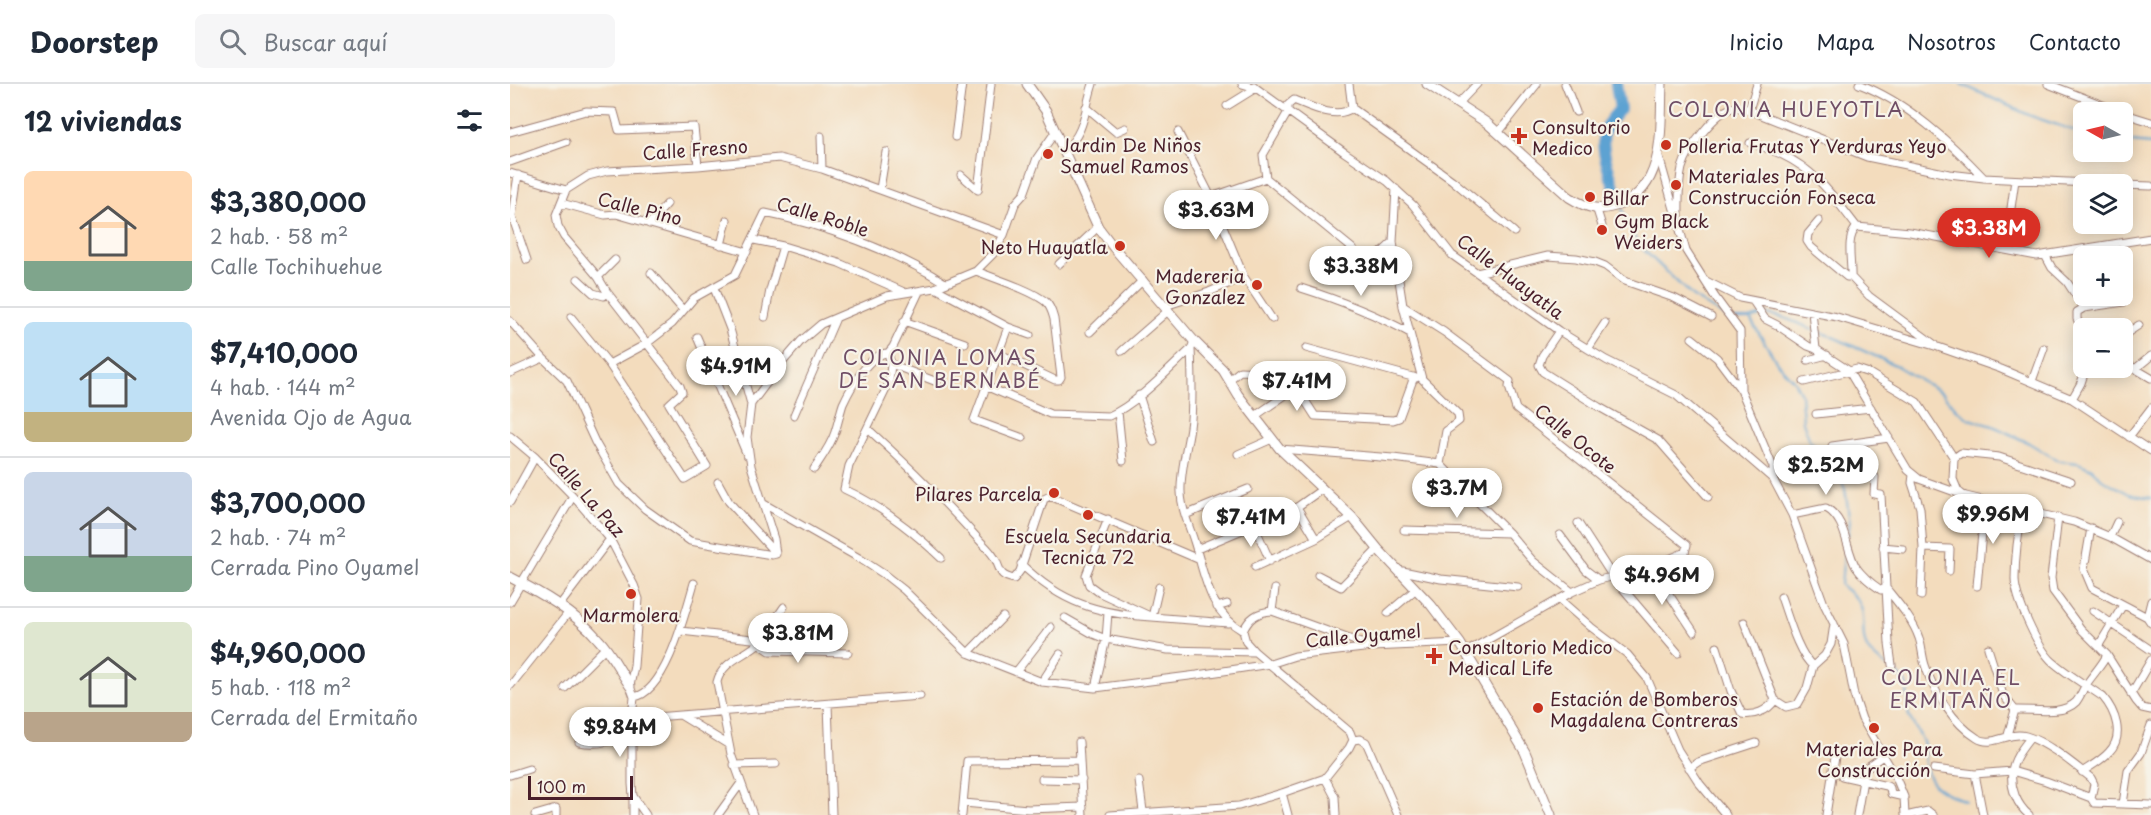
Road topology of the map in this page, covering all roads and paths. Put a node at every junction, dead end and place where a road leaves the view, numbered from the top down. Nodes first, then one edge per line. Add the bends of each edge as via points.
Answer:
1 (962, 84) edge
2 (991, 84) edge
3 (1027, 84) edge
4 (1093, 84) edge
5 (1242, 84) edge
6 (1349, 84) edge
7 (1427, 84) edge
8 (1477, 84) edge
9 (1537, 84) edge
10 (1565, 84) edge
11 (1662, 84) edge
12 (1757, 84) edge
13 (1859, 84) edge
14 (2048, 84) edge
15 (1254, 86) edge
16 (2094, 102) edge
17 (1458, 104) junction
18 (1227, 106) dead end
19 (1086, 107) junction
20 (1352, 108) junction
21 (1749, 110) junction
22 (1288, 112) junction
23 (1576, 112) dead end
24 (2133, 116) edge
25 (2151, 122) edge
26 (1125, 128) dead end
27 (1056, 131) junction
28 (510, 132) edge
29 (1178, 132) dead end
30 (1498, 133) junction
31 (820, 136) dead end
32 (955, 137) dead end
33 (566, 142) dead end
34 (1750, 142) dead end
35 (1065, 149) junction
36 (886, 152) dead end
37 (1658, 153) junction
38 (510, 162) edge
39 (698, 166) junction
40 (822, 169) junction
41 (514, 174) edge
42 (961, 175) dead end
43 (1266, 178) junction
44 (1984, 178) junction
45 (2015, 180) junction
46 (2073, 182) edge
47 (2133, 185) edge
48 (2151, 186) edge
49 (880, 189) junction
50 (1395, 189) junction
51 (566, 190) junction
52 (1211, 197) junction
53 (561, 203) junction
54 (667, 204) dead end
55 (1597, 210) junction
56 (727, 220) dead end
57 (1819, 221) dead end
58 (650, 224) junction
59 (1679, 224) junction
60 (1602, 226) dead end
61 (1857, 226) junction
62 (1098, 227) junction
63 (1514, 231) dead end
64 (1004, 235) junction
65 (2151, 238) edge
66 (754, 240) junction
67 (1393, 242) junction
68 (721, 245) junction
69 (783, 246) junction
70 (2001, 248) junction
71 (747, 252) junction
72 (2045, 255) junction
73 (527, 260) dead end
74 (615, 260) dead end
75 (1059, 264) dead end
76 (1342, 269) dead end
77 (976, 271) junction
78 (651, 273) dead end
79 (1478, 273) junction
80 (598, 277) junction
81 (1244, 277) junction
82 (1851, 277) junction
83 (578, 279) dead end
84 (1143, 280) junction
85 (1362, 280) dead end
86 (1705, 281) junction
87 (945, 283) junction
88 (714, 288) junction
89 (935, 288) junction
90 (1301, 288) dead end
91 (919, 291) junction
92 (607, 292) junction
93 (904, 292) junction
94 (1753, 301) junction
95 (1403, 306) junction
96 (2097, 306) edge
97 (1167, 308) junction
98 (2084, 308) junction
99 (683, 310) junction
100 (1816, 313) junction
101 (571, 316) dead end
102 (765, 317) dead end
103 (1711, 317) dead end
104 (836, 318) junction
105 (2077, 318) edge
106 (1272, 319) dead end
107 (510, 321) edge
108 (904, 321) junction
109 (1605, 323) dead end
110 (2139, 325) dead end
111 (1008, 327) junction
112 (2133, 329) edge
113 (1559, 331) junction
114 (1090, 332) dead end
115 (1410, 333) junction
116 (1030, 335) dead end
117 (697, 338) dead end
118 (1692, 338) dead end
119 (965, 343) dead end
120 (646, 344) junction
121 (1192, 345) junction
122 (1938, 347) junction
123 (1306, 348) dead end
124 (2044, 348) dead end
125 (1588, 349) junction
126 (1816, 349) junction
127 (1122, 351) dead end
128 (998, 352) junction
129 (888, 353) junction
130 (1827, 355) junction
131 (2151, 356) edge
132 (543, 358) junction
133 (1808, 360) dead end
134 (609, 364) junction
135 (891, 364) junction
136 (2134, 369) joint
137 (1848, 370) junction
138 (1262, 372) dead end
139 (510, 373) edge
140 (1414, 377) junction
141 (2081, 378) edge
142 (2151, 378) edge
143 (1422, 379) junction
144 (1229, 380) junction
145 (2032, 381) junction
146 (937, 382) dead end
147 (1804, 382) dead end
148 (988, 387) junction
149 (1742, 390) junction
150 (1139, 395) junction
151 (2072, 399) junction
152 (751, 404) junction
153 (1871, 408) junction
154 (2151, 408) edge
155 (1118, 412) junction
156 (1816, 414) dead end
157 (794, 415) dead end
158 (1255, 416) junction
159 (868, 429) junction
160 (510, 436) edge
161 (2129, 437) junction
162 (1023, 438) dead end
163 (1889, 438) junction
164 (1272, 439) junction
165 (1154, 442) dead end
166 (1832, 446) dead end
167 (1280, 449) junction
168 (2151, 451) edge
169 (1238, 454) dead end
170 (535, 457) junction
171 (1954, 458) junction
172 (1124, 460) dead end
173 (1440, 464) junction
174 (751, 465) junction
175 (814, 469) dead end
176 (1913, 475) junction
177 (1875, 477) dead end
178 (1773, 479) junction
179 (718, 482) dead end
180 (2072, 482) dead end
181 (1248, 489) dead end
182 (1321, 490) junction
183 (573, 496) junction
184 (1966, 496) junction
185 (1708, 497) dead end
186 (1985, 501) junction
187 (510, 502) edge
188 (764, 504) junction
189 (1297, 507) junction
190 (2024, 510) junction
191 (1185, 515) junction
192 (1792, 515) junction
193 (1352, 517) junction
194 (2058, 517) junction
195 (1108, 519) junction
196 (1982, 521) junction
197 (2117, 522) dead end
198 (1578, 523) dead end
199 (1254, 525) junction
200 (2091, 528) junction
201 (1404, 531) dead end
202 (1509, 533) junction
203 (1560, 535) dead end
204 (2109, 537) junction
205 (610, 539) junction
206 (1316, 539) junction
207 (1883, 547) junction
208 (1923, 548) junction
209 (1197, 549) junction
210 (1378, 549) junction
211 (1903, 549) dead end
212 (776, 554) junction
213 (941, 558) dead end
214 (1198, 559) junction
215 (2151, 560) edge
216 (1270, 561) junction
217 (1021, 564) junction
218 (1255, 567) dead end
219 (1651, 567) junction
220 (1398, 570) junction
221 (1949, 571) dead end
222 (1318, 575) dead end
223 (510, 576) edge
224 (1613, 577) junction
225 (1599, 580) junction
226 (521, 582) junction
227 (694, 583) dead end
228 (1977, 586) dead end
229 (1159, 587) dead end
230 (1518, 587) dead end
231 (1886, 588) junction
232 (1275, 589) dead end
233 (1416, 590) junction
234 (1572, 592) junction
235 (1921, 596) dead end
236 (1781, 597) dead end
237 (1559, 599) junction
238 (510, 602) edge
239 (2151, 602) edge
240 (1227, 604) dead end
241 (2123, 605) junction
242 (559, 606) junction
243 (784, 607) dead end
244 (1217, 607) junction
245 (1272, 611) junction
246 (2093, 611) dead end
247 (569, 612) junction
248 (1108, 613) junction
249 (1388, 613) dead end
250 (1003, 616) dead end
251 (1152, 617) junction
252 (1065, 618) dead end
253 (2149, 620) edge
254 (1228, 622) junction
255 (1744, 622) dead end
256 (1834, 624) junction
257 (2111, 624) junction
258 (1051, 627) dead end
259 (681, 631) junction
260 (1243, 631) junction
261 (1694, 632) dead end
262 (1106, 639) junction
263 (759, 642) junction
264 (1460, 643) junction
265 (2099, 645) junction
266 (1372, 647) junction
267 (1717, 647) dead end
268 (606, 648) junction
269 (1988, 648) dead end
270 (2151, 650) edge
271 (968, 652) junction
272 (1255, 652) junction
273 (1466, 652) junction
274 (848, 653) dead end
275 (1678, 653) dead end
276 (1060, 654) dead end
277 (2107, 655) junction
278 (2151, 660) edge
279 (1270, 664) junction
280 (1892, 665) dead end
281 (1813, 666) junction
282 (1016, 672) junction
283 (1042, 682) junction
284 (2085, 684) junction
285 (511, 685) edge
286 (630, 686) junction
287 (565, 688) dead end
288 (1095, 688) junction
289 (2131, 694) junction
290 (920, 696) dead end
291 (634, 697) junction
292 (1775, 700) junction
293 (828, 704) junction
294 (2015, 710) junction
295 (2151, 710) edge
296 (723, 712) junction
297 (680, 715) junction
298 (632, 719) junction
299 (2151, 725) edge
300 (632, 729) junction
301 (2008, 735) junction
302 (2030, 738) junction
303 (1353, 740) junction
304 (579, 742) dead end
305 (1079, 742) dead end
306 (1756, 743) dead end
307 (729, 745) junction
308 (1883, 756) junction
309 (1835, 757) dead end
310 (1080, 760) junction
311 (776, 764) dead end
312 (734, 765) junction
313 (1689, 768) junction
314 (529, 769) dead end
315 (1934, 769) dead end
316 (2012, 771) junction
317 (2082, 772) junction
318 (1974, 774) junction
319 (510, 775) edge
320 (1842, 776) dead end
321 (1324, 778) junction
322 (1042, 779) dead end
323 (1082, 780) junction
324 (1863, 780) junction
325 (1139, 781) dead end
326 (741, 783) junction
327 (1282, 793) junction
328 (633, 796) junction
329 (1904, 797) junction
330 (2091, 798) junction
331 (964, 803) junction
332 (2123, 804) junction
333 (2151, 805) edge
334 (1239, 806) junction
335 (1083, 811) edge
336 (1143, 811) junction
337 (556, 812) edge
338 (1181, 813) edge
339 (535, 815) edge
340 (633, 815) edge
341 (646, 815) edge
342 (718, 815) edge
343 (753, 815) edge
344 (832, 815) edge
345 (962, 815) edge
346 (1110, 815) edge
347 (1244, 815) edge
348 (1288, 815) edge
349 (1336, 815) edge
350 (1398, 815) edge
351 (1551, 815) edge
352 (1726, 815) edge
353 (1826, 815) edge
354 (1857, 815) edge
355 (1905, 815) edge
356 (1910, 815) edge
357 (1933, 815) edge
358 (1983, 815) edge
359 (2030, 815) edge

1 - 32 street
2 - 42 street via 978,190
3 - 27 street
4 - 19 street
5 - 15 street, Calle Huayatla
6 - 20 street
7 - 17 street
8 - 17 street
9 - 30 street
10 - 23 street
11 - 37 street
12 - 21 street
13 - 44 street via 1911,112
14 - 16 street
15 - 18 street
15 - 22 street, Calle Huayatla
17 - 30 street
19 - 26 street via 1116,132
19 - 35 street via 1081,131
20 - 22 street via 1343,113 1294,100 1288,105
20 - 63 street via 1452,180
21 - 44 street via 1868,157
21 - 59 street via 1735,107 1726,111 1691,147 1679,184
22 - 43 street via 1263,155
22 - 50 street, Calle Huayatla
24 - 25 street
27 - 35 street
27 - 64 street via 1037,158
28 - 39 street via 586,111 614,112 619,130 694,127
29 - 52 street
30 - 55 street via 1569,198
31 - 40 street
33 - 38 street
34 - 61 street via 1779,152 1811,172
35 - 62 street
36 - 49 street
37 - 55 street via 1648,183 1637,195 1619,205
37 - 59 street
39 - 40 street, Calle Fresno via 779,158
39 - 51 street, Calle Fresno via 598,172
40 - 49 street, Calle Fresno
41 - 51 street
41 - 73 street via 512,216
43 - 52 street
43 - 76 street via 1353,249
44 - 45 street
45 - 46 street
45 - 70 street
47 - 48 street
49 - 64 street, Calle Fresno
50 - 67 street
50 - 79 street, Calle Huayatla via 1413,205 1452,255
51 - 53 street
52 - 81 street
53 - 58 street, Calle Pino
53 - 80 street via 556,215 558,226
54 - 58 street
55 - 60 street
56 - 68 street
57 - 82 street via 1807,241
58 - 68 street, Calle Pino
59 - 86 street via 1686,251
61 - 70 street via 1910,231
61 - 82 street via 1852,231
62 - 75 street
62 - 84 street
64 - 77 street
65 - 72 street
66 - 69 street
66 - 71 street, Calle Roble
66 - 87 street, Calle Roble via 765,213 792,219 873,248
67 - 85 street via 1368,265
67 - 95 street
68 - 71 street, Calle Pino
69 - 93 street via 839,263
69 - 102 street
70 - 72 street
71 - 88 street, Calle Roble via 735,275
72 - 98 street
74 - 80 street
77 - 87 street
77 - 128 street via 1046,302 1052,310 1061,376 1055,380
78 - 99 street
79 - 103 street via 1548,256 1576,258 1605,266 1625,281 1674,298
79 - 113 street, Calle Huayatla
80 - 92 street
81 - 97 street
81 - 106 street
82 - 122 street via 1869,296
83 - 92 street via 593,293 604,296
84 - 97 street
84 - 114 street
86 - 94 street
86 - 149 street via 1740,331
87 - 89 street
88 - 99 street, Calle Roble via 694,298
88 - 152 street
89 - 91 street
89 - 111 street
90 - 115 street via 1341,301
91 - 93 street
91 - 108 street
92 - 120 street
93 - 104 street via 866,303
94 - 100 street
94 - 126 street via 1765,319
95 - 115 street
95 - 219 street, Calle Ocote via 1510,381 1516,409 1687,545 1685,552
96 - 98 street
97 - 121 street
97 - 127 street
98 - 105 street via 2077,312
99 - 120 street, Calle Roble
100 - 122 street
100 - 126 street
101 - 134 street
104 - 152 street via 820,324 801,341
104 - 157 street
107 - 132 street
108 - 119 street
108 - 129 street
109 - 125 street
110 - 112 street
111 - 116 street
111 - 128 street
113 - 125 street, Calle Huayatla
113 - 185 street via 1542,356 1539,365 1543,372 1658,440
115 - 143 street
117 - 174 street
118 - 149 street via 1717,358
120 - 134 street, Calle Roble
120 - 134 street via 680,386 682,392 669,404 707,466 685,479
121 - 144 street via 1223,370
121 - 150 street
121 - 191 street via 1191,419 1181,491
122 - 145 street
123 - 140 street
124 - 145 street
125 - 178 street, Calle Huayatla via 1676,395
126 - 130 street
128 - 148 street
129 - 135 street
129 - 175 street via 874,357 858,378 843,405 835,433
130 - 133 street
130 - 137 street
131 - 136 street
132 - 139 street
132 - 212 street via 567,381 595,442 620,484 645,509 690,541
135 - 146 street
135 - 159 street via 889,382
136 - 142 street
137 - 147 street
137 - 153 street
137 - 171 street via 1869,373 1917,402
138 - 144 street via 1240,371
140 - 143 street
140 - 158 street via 1399,418 1393,420 1315,416 1294,389
141 - 151 street
143 - 173 street via 1458,414 1459,421 1446,431
144 - 158 street
145 - 151 street
148 - 155 street via 1050,414 1109,416
148 - 162 street via 974,420
149 - 178 street via 1773,467
150 - 155 street
150 - 165 street
151 - 161 street
152 - 174 street via 747,436
153 - 156 street
153 - 163 street
154 - 161 street
155 - 172 street
158 - 164 street
159 - 213 street via 849,466 844,489 909,528
159 - 217 street via 979,540 1006,577 1014,579
160 - 170 street, Calle La Paz
161 - 168 street
163 - 166 street
163 - 176 street
164 - 167 street
164 - 169 street
167 - 173 street
167 - 182 street
170 - 183 street, Calle La Paz
170 - 187 street
171 - 180 street via 1961,453 1999,457
171 - 184 street via 1953,478 1958,491
173 - 202 street
174 - 188 street
176 - 184 street
176 - 208 street
177 - 207 street via 1874,494 1881,495
178 - 192 street
179 - 212 street via 729,502
181 - 191 street
182 - 189 street
182 - 193 street
183 - 205 street, Calle La Paz
183 - 226 street
184 - 186 street
184 - 196 street via 1976,506
186 - 190 street
186 - 196 street
188 - 212 street
188 - 271 street via 885,575
189 - 199 street
189 - 206 street
190 - 194 street
190 - 284 street via 2016,543 2015,581 2032,632 2052,662
191 - 209 street
192 - 231 street via 1826,508 1835,513 1856,567 1881,590
192 - 256 street
193 - 206 street
193 - 210 street
194 - 200 street
194 - 265 street via 2053,591 2081,629
195 - 214 street
195 - 217 street via 1050,495 1044,499
195 - 251 street via 1086,575 1089,585
196 - 228 street
197 - 204 street
198 - 224 street
199 - 209 street
199 - 216 street
200 - 204 street
200 - 241 street via 2084,569 2092,588
201 - 202 street
202 - 234 street via 1533,561
203 - 225 street via 1586,570
204 - 215 street
205 - 242 street
205 - 286 street, Calle La Paz via 639,600
206 - 216 street
207 - 211 street
207 - 231 street
208 - 221 street via 1950,549
208 - 235 street
209 - 214 street
210 - 220 street
210 - 222 street via 1341,587
214 - 244 street
216 - 218 street
217 - 248 street via 1068,598
219 - 224 street
219 - 261 street
220 - 230 street
220 - 233 street
223 - 226 street
224 - 225 street
224 - 275 street
225 - 234 street
226 - 238 street
226 - 242 street
227 - 259 street
229 - 251 street
231 - 280 street
231 - 301 street via 1919,637 1931,681 1962,725 1986,742
232 - 245 street
233 - 249 street
233 - 264 street
234 - 237 street
236 - 281 street via 1797,640
237 - 273 street
237 - 313 street via 1627,654 1647,678
239 - 253 street
240 - 244 street
241 - 253 street
241 - 257 street
242 - 247 street
243 - 263 street
244 - 254 street
245 - 260 street via 1248,620
245 - 266 street
246 - 257 street
247 - 268 street
247 - 285 street
248 - 251 street
248 - 262 street
250 - 271 street
251 - 254 street
252 - 262 street
254 - 260 street
255 - 292 street
256 - 281 street via 1832,644
256 - 308 street via 1844,644 1862,719
257 - 265 street
257 - 270 street
258 - 282 street
259 - 263 street
259 - 291 street via 656,679 646,692
260 - 272 street
262 - 272 street via 1168,650
262 - 288 street
263 - 274 street via 770,651
263 - 296 street via 719,675
264 - 266 street, Calle Oyamel
264 - 273 street
265 - 277 street
266 - 279 street, Calle Oyamel via 1295,656
267 - 292 street via 1742,714 1763,711
268 - 286 street
268 - 287 street
269 - 294 street via 2003,695
271 - 282 street, Calle Oyamel
272 - 279 street
273 - 351 street via 1525,752
276 - 283 street
277 - 284 street
277 - 289 street
278 - 289 street
279 - 288 street, Calle Oyamel
279 - 303 street via 1350,732
281 - 292 street via 1798,704 1786,707
282 - 283 street, Calle Oyamel
283 - 288 street, Calle Oyamel
284 - 294 street via 2075,703 2066,709
284 - 317 street via 2109,704 2117,723 2117,736 2111,751
286 - 291 street
289 - 295 street via 2142,708
290 - 293 street
291 - 298 street
293 - 296 street
293 - 344 street
294 - 301 street
296 - 297 street
296 - 307 street
297 - 298 street
297 - 307 street
298 - 300 street
299 - 332 street via 2141,753 2128,771
300 - 304 street via 616,740 598,744
300 - 328 street
301 - 302 street
302 - 316 street
302 - 317 street
303 - 321 street
303 - 350 street via 1366,742
305 - 310 street
306 - 313 street
307 - 312 street
308 - 324 street via 1863,770
308 - 329 street
309 - 353 street
310 - 323 street
310 - 331 street via 967,760
311 - 312 street
312 - 326 street
313 - 352 street
314 - 319 street
315 - 318 street
316 - 318 street
316 - 330 street
316 - 359 street via 2017,802
317 - 330 street via 2094,784
318 - 358 street
320 - 324 street
321 - 327 street
321 - 349 street via 1335,797
322 - 323 street
323 - 335 street
324 - 329 street via 1887,786 1891,794
324 - 354 street
325 - 336 street
326 - 342 street
326 - 343 street
327 - 334 street
327 - 348 street
328 - 340 street
328 - 341 street
329 - 355 street
330 - 332 street via 2094,803
331 - 335 street
331 - 345 street
332 - 333 street
334 - 338 street
334 - 347 street
336 - 338 street
336 - 346 street
337 - 339 street
356 - 357 street via 1928,811

